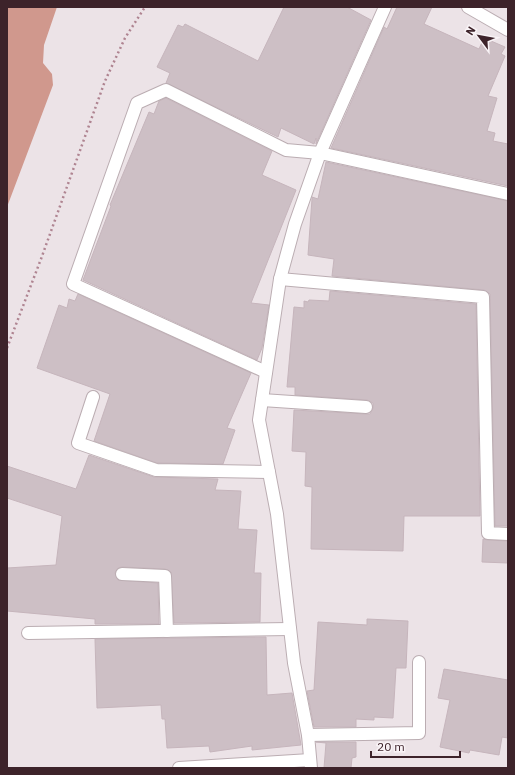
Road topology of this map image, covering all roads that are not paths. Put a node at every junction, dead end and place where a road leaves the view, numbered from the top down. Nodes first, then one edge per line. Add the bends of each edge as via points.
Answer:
1 (385, 7) edge
2 (468, 7) edge
3 (508, 30) edge
4 (320, 153) junction
5 (508, 194) edge
6 (280, 279) junction
7 (266, 372) junction
8 (93, 397) dead end
9 (262, 400) junction
10 (366, 407) dead end
11 (269, 472) junction
12 (508, 534) edge
13 (122, 574) dead end
14 (290, 628) junction
15 (167, 631) junction
16 (28, 633) dead end
17 (419, 662) dead end
18 (308, 735) junction
19 (310, 764) edge
20 (179, 768) edge

1 - 4 street
2 - 3 street
4 - 5 street
4 - 6 street via 295,224
4 - 7 street via 286,150 166,90 137,103 72,284
6 - 7 street
6 - 12 street via 483,297 488,533
7 - 9 street
8 - 11 street via 78,443 156,470
9 - 10 street
9 - 11 street via 258,420
11 - 14 street via 277,514
13 - 15 street via 165,576
14 - 15 street
14 - 18 street
15 - 16 street
17 - 18 street via 419,733
18 - 19 street
19 - 20 street

